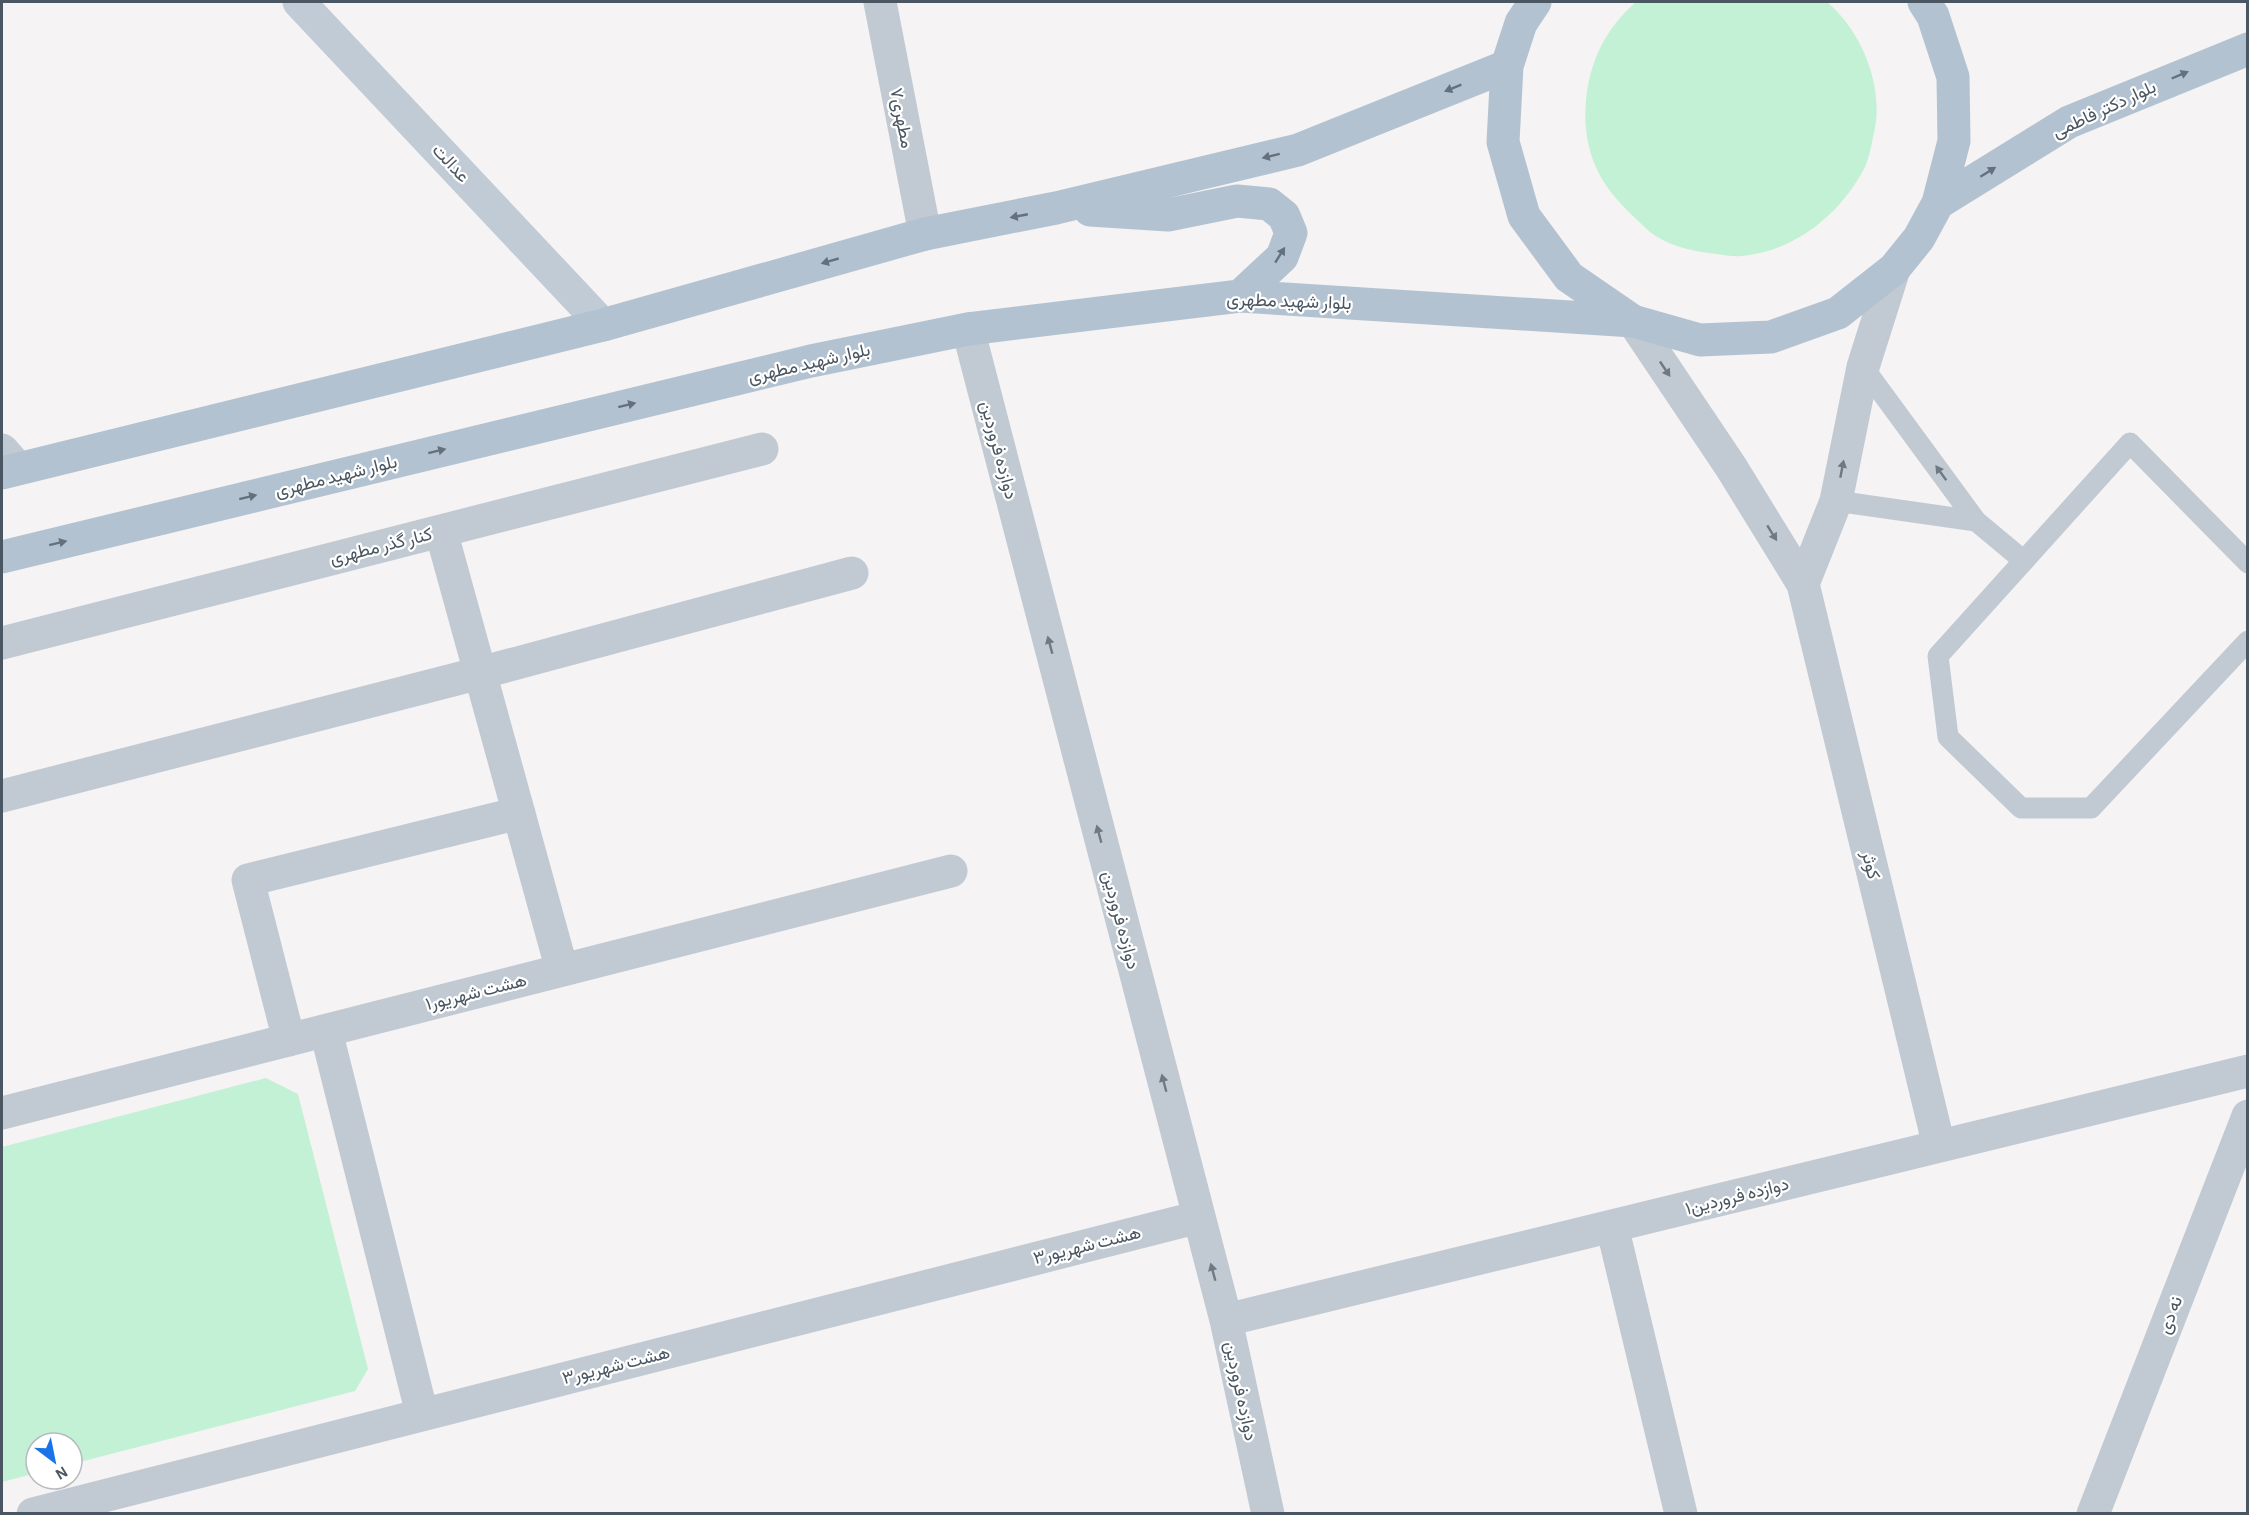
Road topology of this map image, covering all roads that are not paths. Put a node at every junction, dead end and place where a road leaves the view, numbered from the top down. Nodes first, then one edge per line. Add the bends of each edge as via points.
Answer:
1 (299, 2) edge
2 (880, 2) edge
3 (1924, 2) edge
4 (1523, 9) edge
5 (2247, 49) edge
6 (1507, 66) junction
7 (1938, 203) junction
8 (1056, 208) junction
9 (925, 234) junction
10 (1894, 269) junction
11 (1240, 296) junction
12 (1633, 321) junction
13 (603, 325) junction
14 (968, 329) junction
15 (1863, 367) junction
16 (762, 449) dead end
17 (7, 464) edge
18 (1836, 501) junction
19 (1976, 521) junction
20 (441, 531) junction
21 (2, 557) edge
22 (2024, 561) junction
23 (2247, 563) edge
24 (852, 573) dead end
25 (1803, 584) junction
26 (2247, 641) edge
27 (2, 643) edge
28 (480, 673) junction
29 (2, 796) edge
30 (519, 813) junction
31 (951, 871) dead end
32 (562, 970) junction
33 (326, 1031) junction
34 (290, 1040) junction
35 (2247, 1071) edge
36 (2, 1113) edge
37 (2247, 1116) edge
38 (1939, 1146) junction
39 (1198, 1217) junction
40 (1612, 1226) junction
41 (1226, 1320) junction
42 (422, 1414) junction
43 (33, 1514) edge
44 (1268, 1514) edge
45 (1681, 1514) edge
46 (2093, 1514) edge

1 - 13 main road, عدالت
2 - 9 street, مطهری۷
3 - 7 main road via 1934,16 1953,77 1954,141
4 - 6 main road
7 -> 5 main road, بلوار دکتر فاطمی via 2068,122
6 -> 8 main road via 1298,150
6 - 12 main road via 1503,142 1524,216 1569,277
7 - 10 main road via 1919,238
8 -> 9 main road
11 -> 8 main road via 1282,256 1291,233 1284,216 1269,204 1237,201 1168,215
9 -> 13 main road
10 - 12 main road via 1838,313 1771,337 1700,340
10 - 15 street
11 - 12 main road, بلوار شهید مطهری
11 - 14 main road, بلوار شهید مطهری
12 -> 25 street, کوثر via 1731,467
13 - 17 main road
21 -> 14 main road, بلوار شهید مطهری via 812,361
39 -> 14 street, دوازده فروردین
18 -> 15 street
19 -> 15 lane
16 - 20 street, کنار گذر مطهری
18 - 19 lane
18 - 25 street
19 - 22 lane
20 - 27 street, کنار گذر مطهری
20 - 28 street
22 - 23 lane via 2130,443
22 - 26 lane via 1938,656 1948,737 2021,808 2091,808
24 - 28 street
25 - 38 street, کوثر
28 - 29 street
28 - 30 street
30 - 32 street
30 - 34 street via 248,880
31 - 32 street, هشت شهریور۱
32 - 33 street, هشت شهریور۱
33 - 34 street, هشت شهریور۱
33 - 42 street
34 - 36 street, هشت شهریور۱
35 - 38 street, دوازده فروردین۱
37 - 46 street, نه دی
38 - 40 street, دوازده فروردین۱
41 -> 39 street, دوازده فروردین
39 - 42 street, هشت شهریور۳
40 - 41 street, دوازده فروردین۱
40 - 45 street
41 - 44 street, دوازده فروردین
42 - 43 street, هشت شهریور۳

